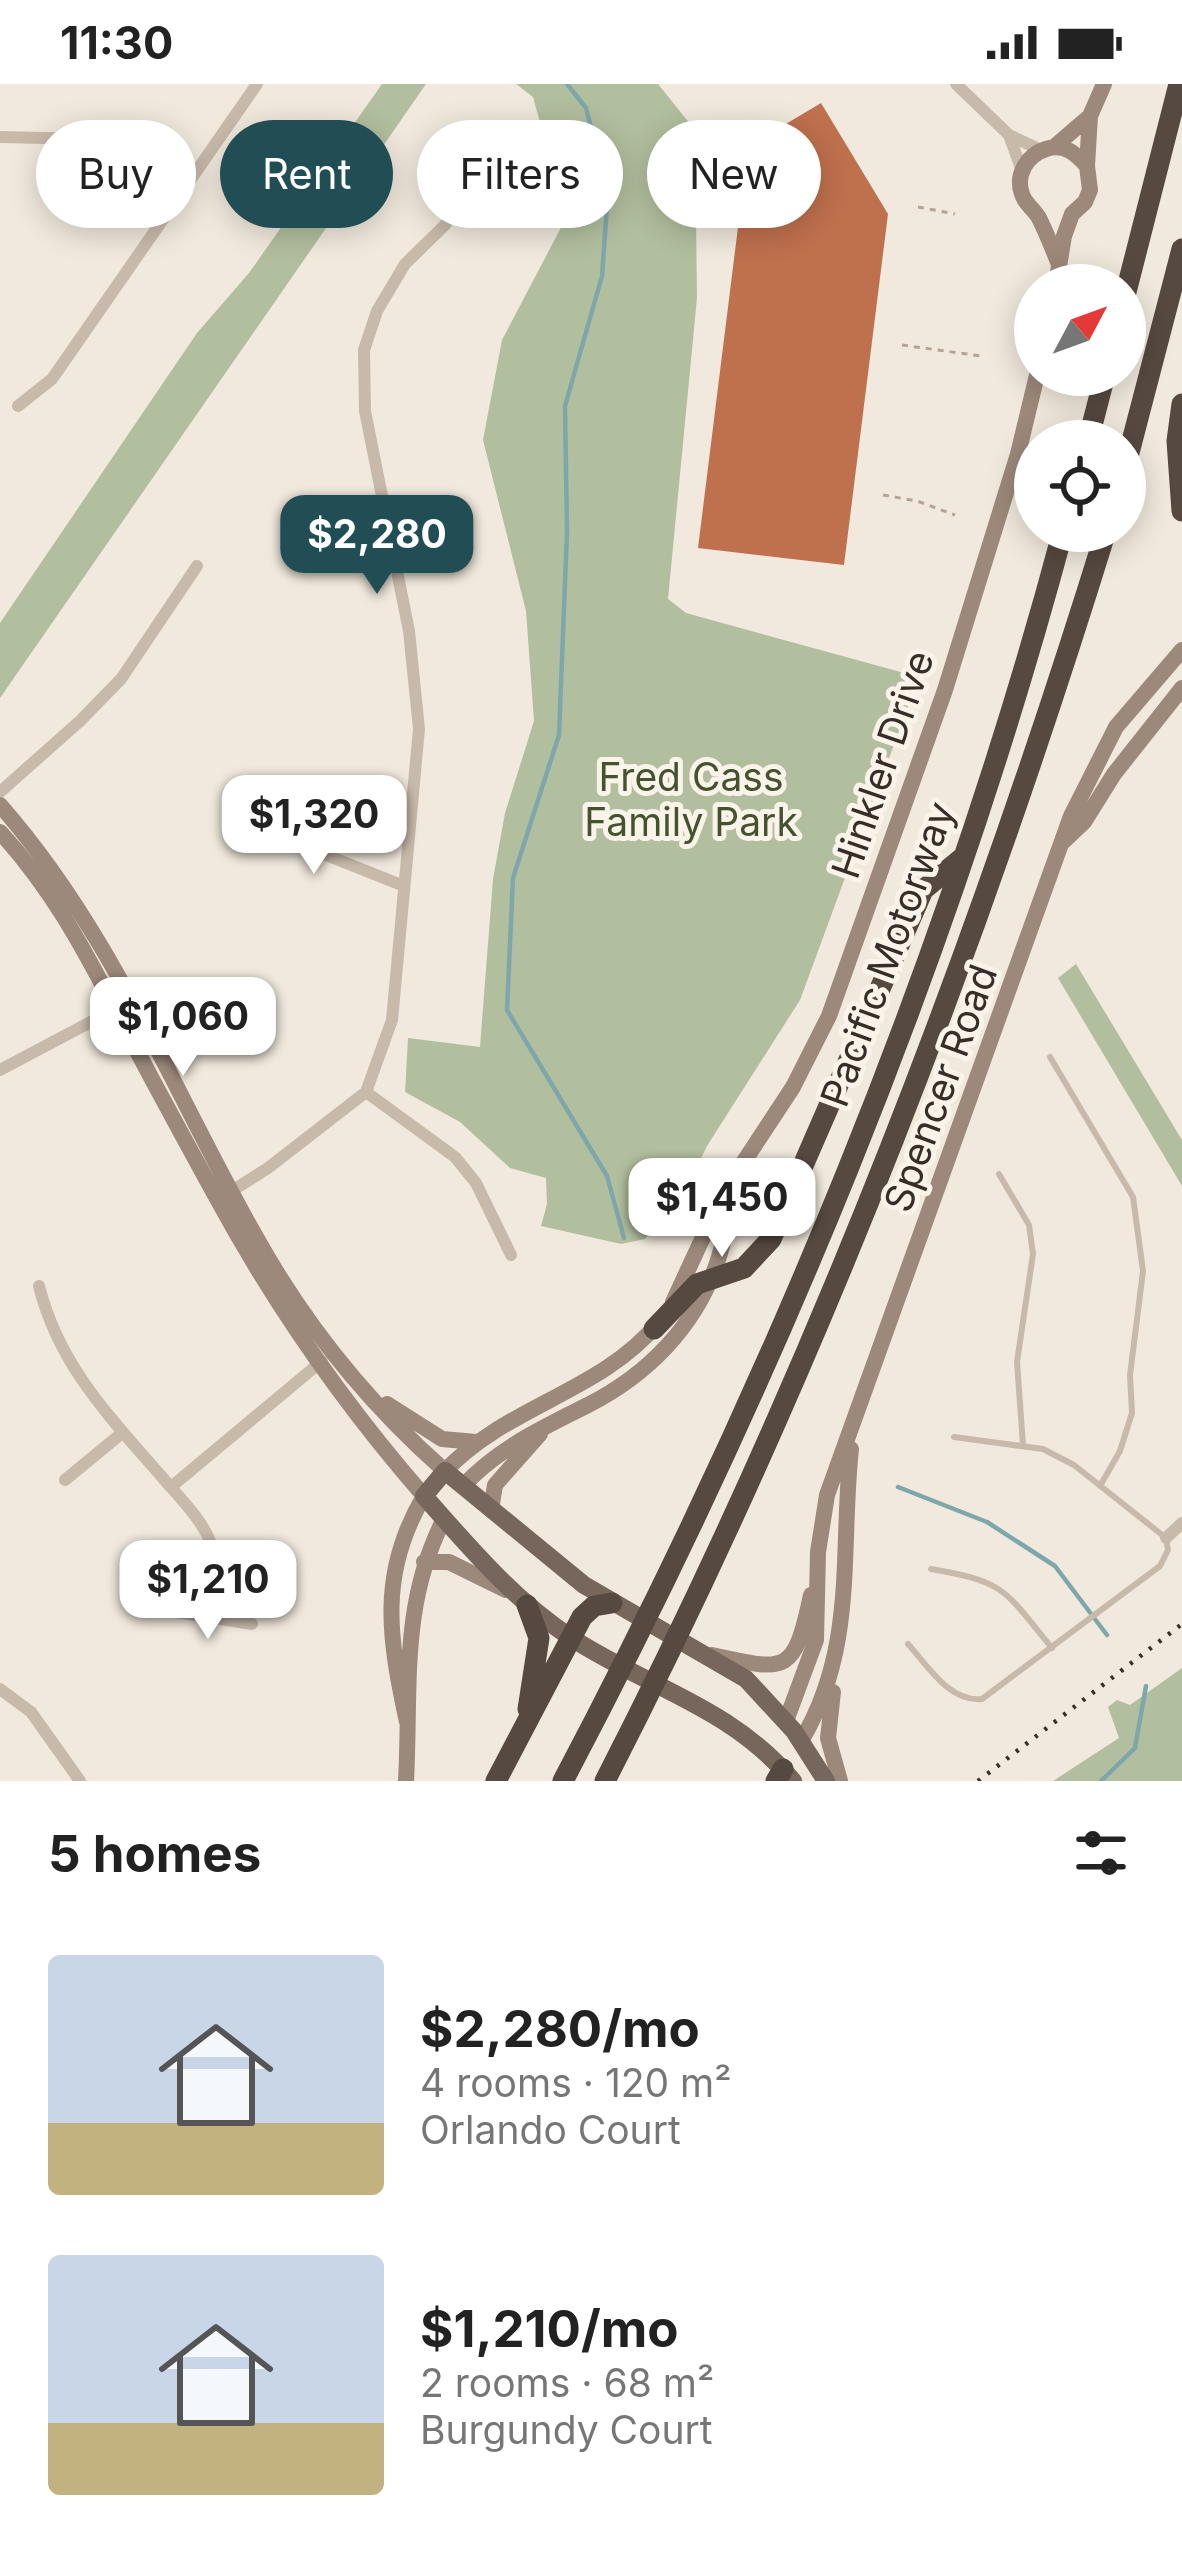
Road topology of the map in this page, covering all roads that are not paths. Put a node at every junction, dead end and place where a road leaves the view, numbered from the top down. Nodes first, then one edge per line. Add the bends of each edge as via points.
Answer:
1 (257, 84) edge
2 (956, 84) edge
3 (1104, 84) edge
4 (1179, 84) edge
5 (1090, 116) junction
6 (1009, 135) junction
7 (0, 137) edge
8 (36, 138) edge
9 (1048, 148) junction
10 (1087, 166) junction
11 (196, 170) edge
12 (1022, 171) junction
13 (1036, 212) junction
14 (1072, 214) junction
15 (156, 228) edge
16 (442, 228) edge
17 (1182, 249) edge
18 (1058, 263) joint
19 (1133, 264) edge
20 (1031, 396) edge
21 (1182, 404) edge
22 (18, 406) dead end
23 (1138, 420) edge
24 (1182, 511) edge
25 (1058, 552) edge
26 (1099, 552) edge
27 (197, 566) dead end
28 (1182, 650) edge
29 (1182, 688) edge
30 (0, 792) edge
31 (0, 805) edge
32 (262, 807) dead end
33 (0, 832) edge
34 (1063, 842) junction
35 (962, 858) junction
36 (404, 886) junction
37 (123, 1005) junction
38 (1049, 1057) dead end
39 (0, 1070) edge
40 (366, 1093) junction
41 (747, 1158) junction
42 (999, 1174) dead end
43 (224, 1196) junction
44 (512, 1256) dead end
45 (711, 1278) junction
46 (38, 1286) dead end
47 (654, 1329) junction
48 (325, 1358) junction
49 (344, 1367) junction
50 (548, 1424) junction
51 (854, 1424) junction
52 (122, 1433) junction
53 (954, 1437) dead end
54 (477, 1442) junction
55 (1023, 1445) junction
56 (445, 1471) junction
57 (65, 1480) dead end
58 (463, 1486) junction
59 (1100, 1486) junction
60 (171, 1487) junction
61 (424, 1496) junction
62 (491, 1510) junction
63 (444, 1519) junction
64 (1182, 1523) edge
65 (1166, 1538) junction
66 (818, 1552) junction
67 (424, 1562) junction
68 (931, 1569) dead end
69 (519, 1599) junction
70 (612, 1603) junction
71 (171, 1611) dead end
72 (212, 1618) junction
73 (252, 1624) dead end
74 (579, 1642) junction
75 (908, 1644) dead end
76 (1052, 1648) junction
77 (706, 1653) junction
78 (837, 1655) junction
79 (0, 1689) edge
80 (525, 1721) junction
81 (786, 1721) junction
82 (407, 1722) junction
83 (801, 1741) junction
84 (784, 1777) edge
85 (74, 1779) edge
86 (406, 1781) edge
87 (496, 1781) edge
88 (563, 1781) edge
89 (604, 1781) edge
90 (826, 1781) edge
91 (840, 1781) edge

1 - 11 street
2 - 6 street
3 - 5 street
4 - 19 highway
5 - 9 street
5 - 10 street
6 - 9 street
6 - 12 street
7 - 8 street
9 - 10 street via 1075,153
9 - 12 street
10 - 14 street via 1090,190
12 - 13 street via 1022,194
13 - 14 street
13 - 18 street
14 - 18 street
15 - 22 street via 52,379
16 - 36 street via 405,264 364,350 365,411 416,687 417,771
17 - 23 highway
20 - 41 street, Hinkler Drive via 945,690 829,1016
21 - 24 highway
25 - 35 highway, Pacific Motorway
26 - 89 highway, Pacific Motorway via 957,977 854,1246 745,1494
27 - 30 street via 121,679
28 - 34 street, Spencer Road via 1116,727
29 - 34 street, Spencer Road
31 - 37 street via 95,933
32 - 36 street via 296,843
33 - 37 street
34 - 51 street, Spencer Road
35 - 45 highway via 923,890 771,1239 749,1265
35 - 88 highway, Pacific Motorway via 808,1261
36 - 40 street via 392,1020
37 - 39 street
37 - 43 street
38 - 59 lane via 1133,1197 1143,1270 1132,1413
40 - 43 street
40 - 44 street via 455,1157
41 - 45 street, Hinkler Drive
41 - 47 street, Hinkler Drive
42 - 55 lane via 1029,1225 1033,1254 1017,1362
43 - 48 street
45 - 47 highway
45 - 50 street, Hinkler Drive via 651,1363
46 - 52 street via 69,1364
47 - 54 street, Hinkler Drive via 612,1366
48 - 49 street
48 - 60 street
48 - 61 street
49 - 54 street via 422,1429 452,1443
49 - 56 street
50 - 58 street, Hinkler Drive
50 - 62 street via 499,1480
51 - 66 street, Spencer Road via 827,1495
51 - 78 street, Spencer Road
52 - 57 street
52 - 60 street
53 - 55 lane
54 - 56 street, Hinkler Drive
55 - 59 lane
56 - 58 main road
56 - 61 main road, Hinkler Drive
58 - 62 main road
58 - 63 main road, Hinkler Drive
59 - 65 lane
60 - 72 street via 211,1544
61 - 63 main road
61 - 82 street, Hinkler Drive via 402,1545 390,1603
62 - 70 main road
63 - 67 street, Hinkler Drive
63 - 69 main road
64 - 65 street
65 - 76 lane via 1160,1566
66 - 77 street via 802,1633 786,1659 762,1667
66 - 81 street, Spencer Road via 814,1646
67 - 69 street via 448,1562
67 - 82 street, Hinkler Drive via 412,1605
68 - 76 lane via 986,1578
69 - 74 main road
69 - 80 highway via 537,1626 538,1645
70 - 74 highway via 589,1610
70 - 77 main road
71 - 72 street
72 - 73 street
74 - 80 highway
74 - 84 main road via 743,1733
75 - 76 lane via 968,1700 982,1699
77 - 81 main road via 752,1684
78 - 83 street, Spencer Road
78 - 91 street via 828,1738
79 - 85 street via 31,1712
80 - 87 highway
81 - 83 main road
81 - 84 main road
82 - 86 street, Hinkler Drive
83 - 84 main road
83 - 90 main road

